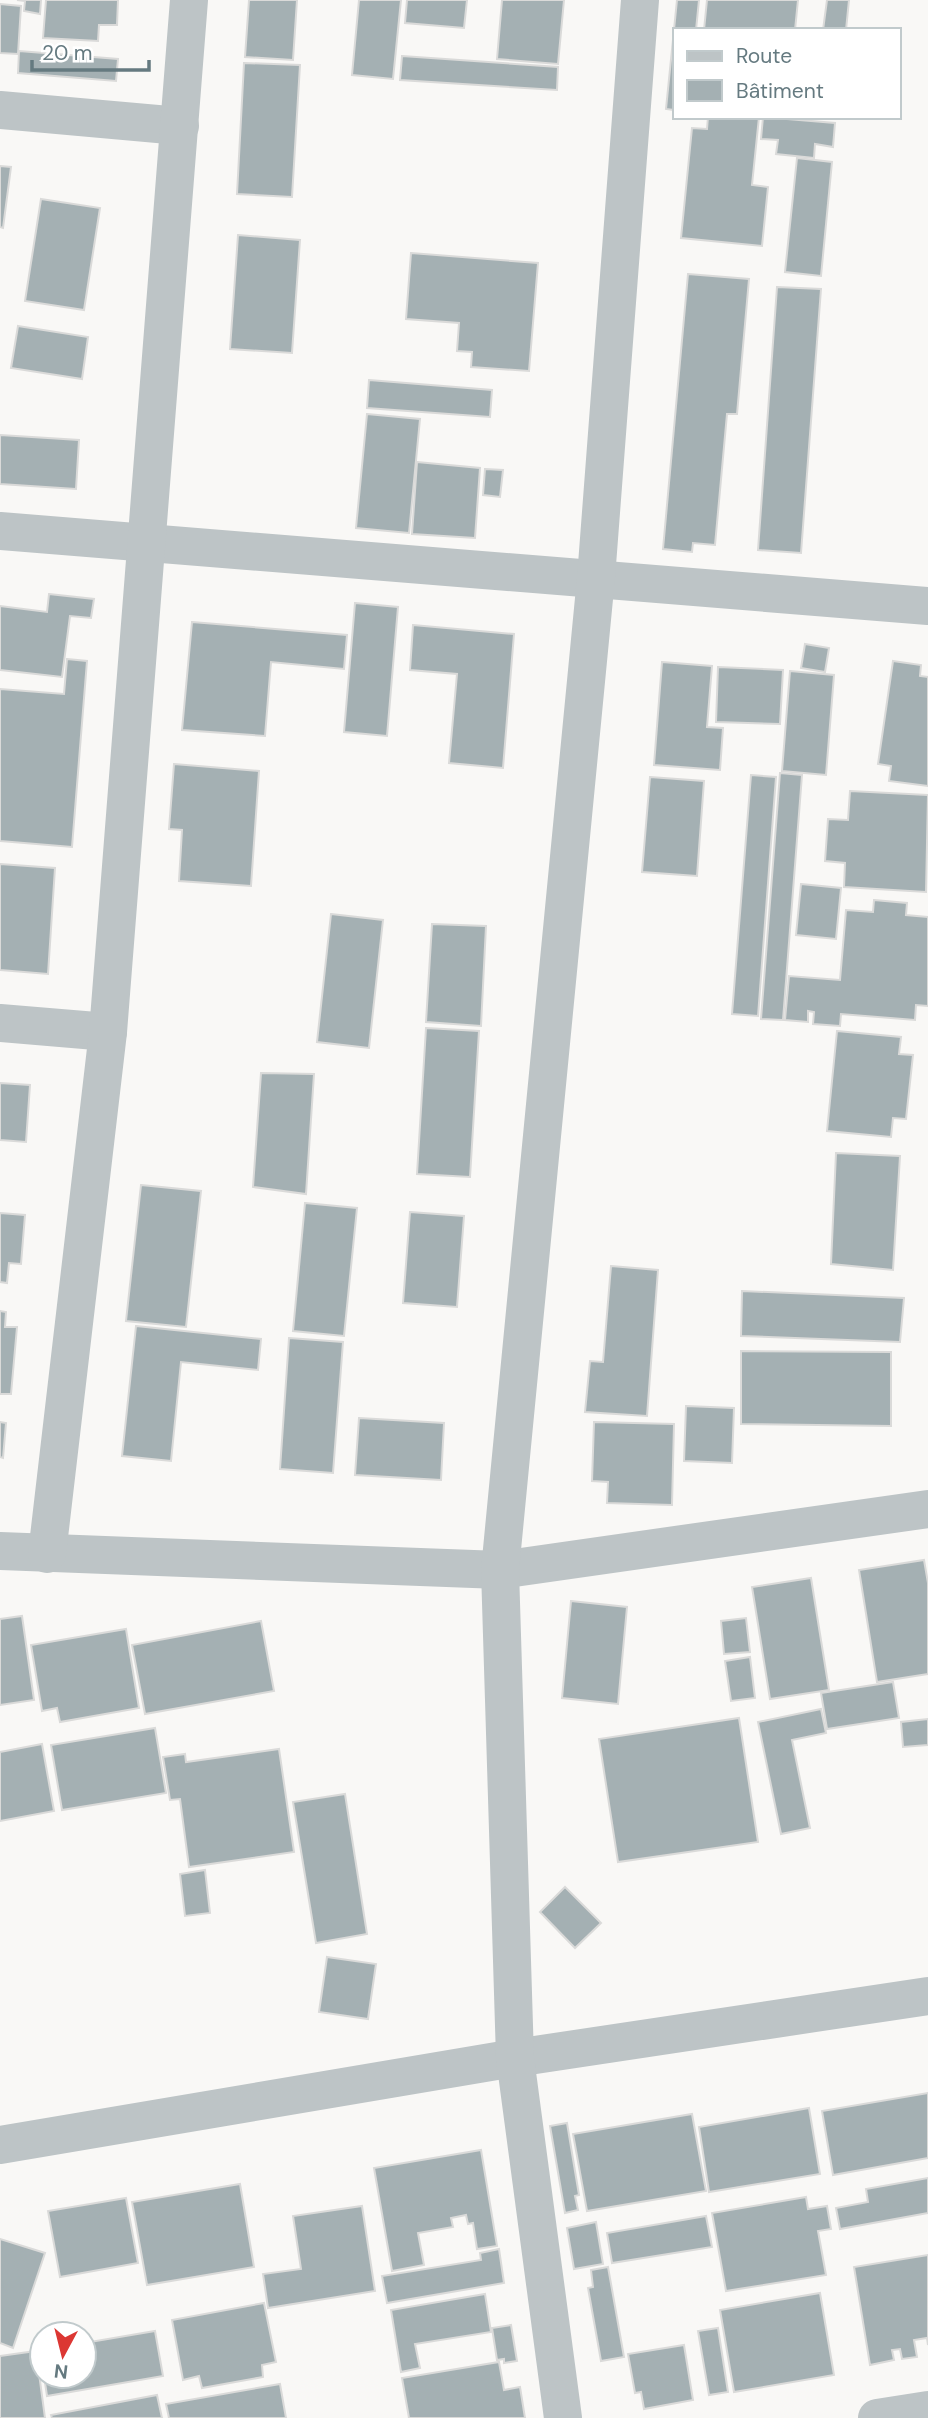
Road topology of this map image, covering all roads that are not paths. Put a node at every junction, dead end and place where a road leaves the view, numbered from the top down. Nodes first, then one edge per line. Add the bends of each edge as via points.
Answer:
1 (189, 0) edge
2 (640, 0) edge
3 (0, 110) edge
4 (180, 125) junction
5 (0, 531) edge
6 (145, 542) junction
7 (596, 578) junction
8 (928, 606) edge
9 (0, 1023) edge
10 (108, 1032) junction
11 (928, 1509) edge
12 (0, 1551) edge
13 (47, 1554) junction
14 (500, 1570) junction
15 (928, 1996) edge
16 (515, 2058) junction
17 (0, 2145) edge
18 (928, 2410) edge
19 (563, 2418) edge
20 (877, 2418) edge

1 - 4 street
2 - 7 street
3 - 4 street
4 - 6 street
5 - 6 street
6 - 7 street
6 - 10 street
7 - 8 street
7 - 14 street
9 - 10 street
10 - 13 street
11 - 14 street
12 - 13 street
13 - 14 street
14 - 16 street
15 - 16 street
16 - 17 street
16 - 19 street
18 - 20 street

